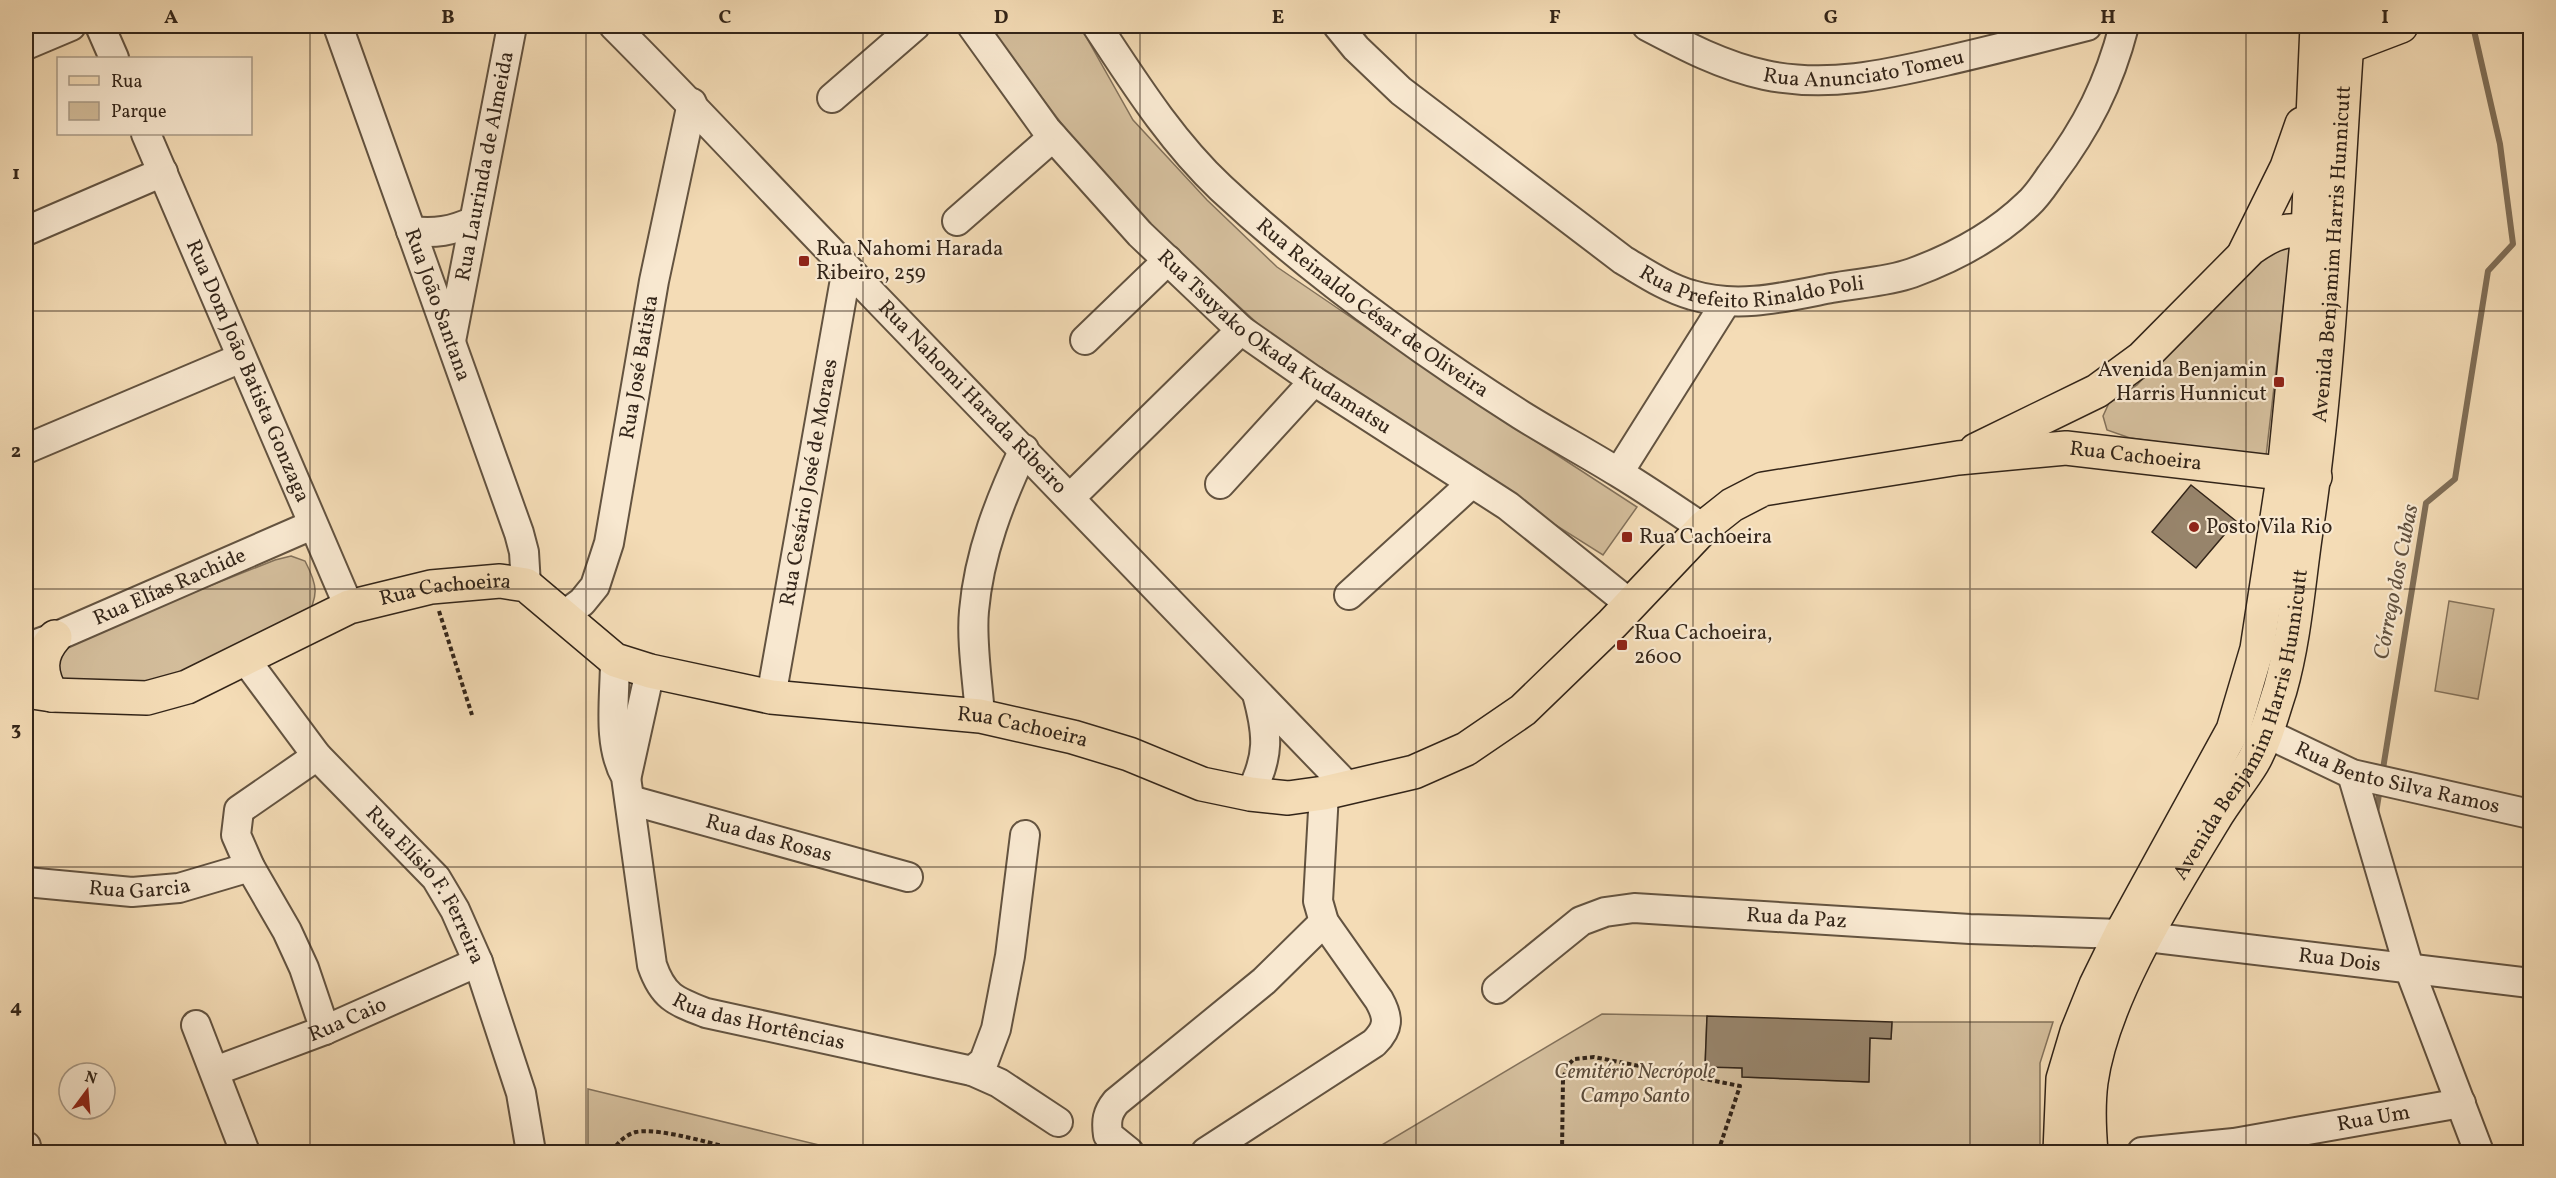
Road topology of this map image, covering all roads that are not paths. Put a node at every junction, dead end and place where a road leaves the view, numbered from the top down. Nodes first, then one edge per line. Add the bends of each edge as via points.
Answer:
1 (71, 26) edge
2 (100, 26) edge
3 (338, 26) edge
4 (513, 26) edge
5 (614, 26) edge
6 (915, 26) edge
7 (972, 26) edge
8 (1097, 26) edge
9 (1338, 26) edge
10 (1647, 26) edge
11 (1678, 26) edge
12 (2087, 26) edge
13 (2124, 26) edge
14 (2317, 26) edge
15 (2401, 26) edge
16 (2347, 36) edge
17 (26, 45) edge
18 (1700, 54) junction
19 (114, 57) edge
20 (2315, 73) junction
21 (832, 98) dead end
22 (692, 104) junction
23 (146, 135) edge
24 (1053, 136) junction
25 (163, 172) junction
26 (474, 221) junction
27 (957, 221) dead end
28 (26, 231) edge
29 (411, 231) junction
30 (2308, 232) junction
31 (2336, 249) junction
32 (2241, 258) junction
33 (1168, 260) junction
34 (847, 268) junction
35 (1726, 302) junction
36 (1241, 330) junction
37 (1085, 340) dead end
38 (451, 343) junction
39 (241, 358) junction
40 (1314, 381) junction
41 (2097, 391) junction
42 (26, 449) edge
43 (1024, 449) junction
44 (2112, 452) junction
45 (1958, 458) junction
46 (1619, 472) junction
47 (2310, 476) junction
48 (1472, 483) junction
49 (1220, 484) dead end
50 (1071, 497) junction
51 (312, 525) junction
52 (1703, 528) junction
53 (526, 585) junction
54 (1349, 595) dead end
55 (1630, 604) junction
56 (349, 607) junction
57 (564, 616) junction
58 (40, 643) edge
59 (245, 659) junction
60 (615, 660) junction
61 (650, 671) junction
62 (1257, 692) junction
63 (39, 693) edge
64 (771, 697) junction
65 (980, 716) junction
66 (2266, 733) junction
67 (317, 756) junction
68 (2352, 774) junction
69 (628, 789) junction
70 (1337, 791) junction
71 (1250, 794) junction
72 (2530, 814) edge
73 (1024, 835) dead end
74 (250, 867) junction
75 (908, 877) dead end
76 (26, 882) edge
77 (1324, 922) junction
78 (2134, 935) junction
79 (478, 962) junction
80 (2409, 968) junction
81 (2530, 983) edge
82 (1497, 989) dead end
83 (196, 1025) dead end
84 (325, 1030) junction
85 (215, 1071) junction
86 (972, 1071) junction
87 (2461, 1103) junction
88 (1058, 1122) dead end
89 (2277, 1143) edge
90 (26, 1146) edge
91 (27, 1152) edge
92 (246, 1152) edge
93 (531, 1152) edge
94 (1129, 1152) edge
95 (1206, 1152) edge
96 (2060, 1152) edge
97 (2091, 1152) edge
98 (2142, 1152) edge
99 (2479, 1152) edge

1 - 17 street
2 - 19 street
3 - 29 street, Rua João Santana
4 - 26 street, Rua Laurinda de Almeida
5 - 22 street, Rua Nahomi Harada Ribeiro
6 - 21 street
7 - 24 street, Rua Tsuyako Okada Kudamatsu
8 - 46 street, Rua Reinaldo César de Oliveira via 1142,94 1228,195 1372,314 1522,415
9 - 35 street, Rua Prefeito Rinaldo Poli via 1401,91 1623,260 1691,295
10 - 18 street, Rua Anunciato Tomeu
11 - 18 street
12 - 18 street, Rua Anunciato Tomeu via 1881,75 1819,82 1764,75
13 - 35 street, Rua Prefeito Rinaldo Poli via 2101,95 2078,140 2029,204 1993,232 1953,257 1909,274 1764,300
14 - 20 main road, Avenida Benjamim Harris Hunnicutt
15 - 16 main road
16 - 20 main road
16 - 31 main road, Avenida Benjamim Harris Hunnicutt
20 - 30 main road, Avenida Benjamim Harris Hunnicutt
20 - 32 main road via 2287,167
22 - 34 street, Rua Nahomi Harada Ribeiro
22 - 57 street, Rua José Batista via 654,281 609,543 595,586
23 - 25 street, Rua Dom João Batista Gonzaga
24 - 27 street
24 - 33 street, Rua Tsuyako Okada Kudamatsu
25 - 28 street
25 - 39 street, Rua Dom João Batista Gonzaga
26 - 29 street via 435,234
26 - 38 street, Rua Laurinda de Almeida
29 - 38 street, Rua João Santana
30 - 31 main road
30 - 32 main road via 2277,233
30 - 47 main road, Avenida Benjamim Harris Hunnicutt
31 - 47 main road, Avenida Benjamim Harris Hunnicutt via 2328,357
32 - 41 main road, Rua Cachoeira via 2142,358
33 - 36 street, Rua Tsuyako Okada Kudamatsu
33 - 37 street
34 - 43 street, Rua Nahomi Harada Ribeiro
34 - 64 street, Rua Cesário José de Moraes
35 - 46 street
36 - 40 street, Rua Tsuyako Okada Kudamatsu
36 - 50 street
38 - 53 street, Rua João Santana via 519,532
39 - 42 street
39 - 51 street, Rua Dom João Batista Gonzaga
40 - 48 street, Rua Tsuyako Okada Kudamatsu
40 - 49 street
41 - 44 main road via 2084,415 2082,430 2090,441
41 - 45 main road, Rua Cachoeira
43 - 50 street, Rua Nahomi Harada Ribeiro
43 - 65 street via 1002,495 983,557 974,612
44 - 45 main road, Rua Cachoeira via 2066,448
44 - 47 main road, Rua Cachoeira
45 - 52 main road, Rua Cachoeira via 1764,489 1732,505
46 - 52 street, Rua Reinaldo César de Oliveira
47 - 66 main road, Avenida Benjamim Harris Hunnicutt via 2290,642
47 - 78 main road, Avenida Benjamim Harris Hunnicutt via 2233,730
48 - 54 street
48 - 55 street, Rua Tsuyako Okada Kudamatsu via 1508,506
50 - 62 street, Rua Nahomi Harada Ribeiro
51 - 56 street, Rua Dom João Batista Gonzaga
51 - 58 street, Rua Elías Rachide
52 - 55 main road, Rua Cachoeira
53 - 56 main road, Rua Cachoeira via 500,581 431,588
53 - 57 main road, Rua Cachoeira
55 - 70 main road, Rua Cachoeira via 1524,710 1466,749 1414,772
56 - 59 main road, Rua Cachoeira
57 - 60 main road, Rua Cachoeira
58 - 63 main road via 45,651
59 - 63 main road, Rua Cachoeira via 187,687 147,698
59 - 67 street, Rua Elísio F. Ferreira
60 - 61 main road, Rua Cachoeira
60 - 69 street, Rua das Hortências via 615,744
61 - 64 main road, Rua Cachoeira
61 - 69 street, Rua das Hortências
62 - 70 street, Rua Nahomi Harada Ribeiro
62 - 71 street via 1267,741 1264,761
64 - 65 main road, Rua Cachoeira
65 - 71 main road, Rua Cachoeira via 1073,736 1202,784
66 - 68 street, Rua Bento Silva Ramos
66 - 78 main road, Avenida Benjamim Harris Hunnicutt via 2253,761
67 - 74 street via 239,810 236,835
67 - 79 street, Rua Elísio F. Ferreira via 436,878
68 - 72 street, Rua Bento Silva Ramos
68 - 80 street
69 - 75 street, Rua das Rosas
69 - 86 street, Rua das Hortências via 652,965 659,986 679,1003 706,1013
70 - 71 main road, Rua Cachoeira via 1288,798
70 - 77 street via 1318,902
73 - 86 street via 1010,956 996,1029 984,1061
74 - 76 street, Rua Garcia via 179,888 132,892
74 - 84 street via 287,931
77 - 94 street via 1264,981 1108,1111 1108,1135
77 - 95 street via 1386,1013 1383,1033 1374,1043
78 - 80 street, Rua Dois
78 - 82 street, Rua da Paz via 1634,908 1605,912 1581,921
78 - 96 main road, Avenida Benjamim Harris Hunnicutt via 2096,985 2077,1032 2063,1079
78 - 97 main road, Avenida Benjamim Harris Hunnicutt via 2091,1080
79 - 84 street, Rua Caio
79 - 93 street, Rua Elísio F. Ferreira via 521,1093
80 - 81 street, Rua Dois
80 - 87 street
83 - 85 street
84 - 85 street, Rua Caio
85 - 92 street
86 - 88 street, Rua das Hortências via 999,1083
87 - 89 street, Rua Um
87 - 99 street
89 - 98 street, Rua Um
90 - 91 street

